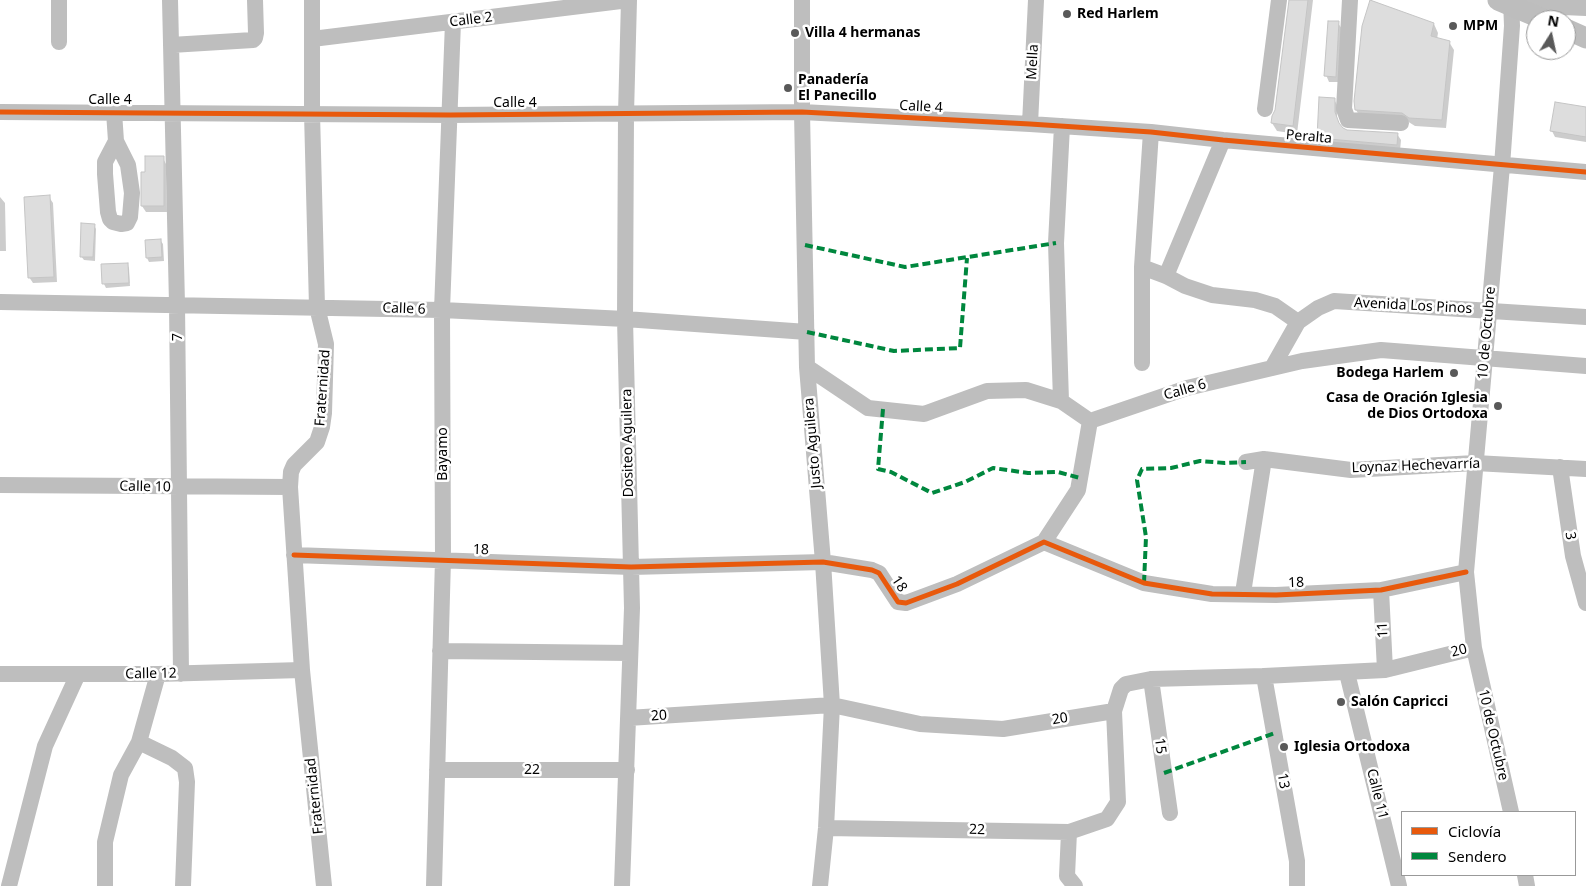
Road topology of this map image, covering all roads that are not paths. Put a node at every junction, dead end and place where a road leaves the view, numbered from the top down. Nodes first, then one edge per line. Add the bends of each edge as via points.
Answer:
1 (59, 0) edge
2 (170, 0) edge
3 (255, 0) edge
4 (312, 0) edge
5 (629, 0) edge
6 (802, 0) edge
7 (1036, 0) edge
8 (1279, 0) edge
9 (1350, 0) edge
10 (1507, 2) edge
11 (1586, 8) edge
12 (1526, 11) edge
13 (453, 22) junction
14 (312, 39) junction
15 (60, 42) dead end
16 (171, 44) junction
17 (1264, 109) dead end
18 (0, 112) edge
19 (114, 112) junction
20 (173, 112) junction
21 (802, 112) junction
22 (312, 113) junction
23 (626, 114) junction
24 (450, 115) junction
25 (1401, 123) dead end
26 (1030, 124) junction
27 (1062, 126) junction
28 (1151, 132) junction
29 (1223, 140) junction
30 (116, 141) dead end
31 (1502, 166) junction
32 (1586, 172) edge
33 (1142, 267) junction
34 (1166, 276) junction
35 (0, 302) edge
36 (178, 304) junction
37 (317, 307) junction
38 (442, 310) junction
39 (1489, 310) junction
40 (1586, 317) edge
41 (626, 319) junction
42 (1298, 322) junction
43 (807, 332) junction
44 (1486, 358) junction
45 (1142, 363) dead end
46 (1586, 366) edge
47 (807, 367) junction
48 (1272, 368) junction
49 (1061, 401) junction
50 (1090, 421) junction
51 (1264, 459) junction
52 (1246, 462) dead end
53 (1475, 463) junction
54 (1560, 468) junction
55 (1586, 469) edge
56 (0, 485) edge
57 (178, 487) junction
58 (290, 487) junction
59 (1044, 542) junction
60 (294, 555) junction
61 (443, 559) junction
62 (823, 562) junction
63 (632, 567) junction
64 (1466, 572) junction
65 (1583, 586) edge
66 (1381, 590) junction
67 (1243, 594) junction
68 (1586, 603) edge
69 (1474, 648) junction
70 (440, 651) junction
71 (630, 653) junction
72 (302, 670) junction
73 (1385, 670) junction
74 (1347, 672) junction
75 (0, 674) edge
76 (78, 674) junction
77 (158, 674) junction
78 (181, 674) junction
79 (1264, 676) junction
80 (1152, 679) junction
81 (832, 705) junction
82 (1114, 711) junction
83 (628, 718) junction
84 (140, 742) junction
85 (438, 770) junction
86 (626, 770) junction
87 (1511, 811) edge
88 (1170, 813) dead end
89 (826, 828) junction
90 (1069, 832) junction
91 (9, 886) edge
92 (105, 886) edge
93 (183, 886) edge
94 (324, 886) edge
95 (434, 886) edge
96 (622, 886) edge
97 (820, 886) edge
98 (1075, 886) edge
99 (1297, 886) edge
100 (1399, 886) edge

1 - 15 street
2 - 16 street, 7
3 - 16 street via 256,33 253,40
4 - 14 street, Fraternidad
5 - 13 street, Calle 2
5 - 23 street, Dositeo Aguilera
6 - 21 street, Justo Aguilera
7 - 26 street, Mella
8 - 17 street
9 - 25 street via 1344,109 1348,120
10 - 11 street
10 - 12 main road
10 - 31 street, 10 de Octubre via 1512,26
13 - 14 street, Calle 2
13 - 24 street, Bayamo
14 - 22 street, Fraternidad
16 - 20 street, 7
18 - 19 street, Calle 4
19 - 20 street, Calle 4
19 - 30 street
20 - 22 street, Calle 4
20 - 36 street, 7
21 - 23 street, Calle 4
21 - 26 street, Calle 4
21 - 43 street, Justo Aguilera
22 - 24 street, Calle 4
22 - 37 street, Fraternidad
23 - 24 street, Calle 4
23 - 41 street, Dositeo Aguilera
24 - 38 street, Bayamo
26 - 27 street, Peralta
27 - 28 street, Peralta
27 - 49 street via 1056,243
28 - 29 street, Peralta
28 - 33 street
29 - 31 street, Peralta
29 - 34 street
31 - 32 street, Peralta
31 - 39 street, 10 de Octubre
33 - 34 street
33 - 45 street
34 - 42 street via 1212,295 1275,306
35 - 36 street, Calle 6
36 - 37 street, Calle 6
36 - 57 street, 7
37 - 38 street, Calle 6
37 - 58 street, Fraternidad via 326,344 322,427 317,442 294,465
38 - 41 street, Calle 6
38 - 61 street, Bayamo
39 - 40 street, Avenida Los Pinos
39 - 42 street, Avenida Los Pinos via 1334,301
39 - 44 street, 10 de Octubre
41 - 43 street, Calle 6
41 - 63 street, Dositeo Aguilera
42 - 48 street, Avenida Los Pinos
43 - 47 street, Justo Aguilera
44 - 46 street, Calle 6
44 - 48 street, Calle 6 via 1381,350
44 - 53 street, 10 de Octubre
47 - 49 street via 868,408 924,414 997,391 1026,390
47 - 62 street, Justo Aguilera
48 - 50 street, Calle 6 via 1187,388
49 - 50 street
50 - 59 street via 1078,490
51 - 52 street, Loynaz Hechevarría
51 - 53 street, Loynaz Hechevarría via 1351,470
51 - 67 street
53 - 54 street, Loynaz Hechevarría
53 - 64 street, 10 de Octubre
54 - 55 street, Loynaz Hechevarría
54 - 65 street, 3 via 1573,556
56 - 57 street, Calle 10
57 - 58 street, Calle 10
57 - 78 street, 7
58 - 60 street, Fraternidad
59 - 62 street, 18 via 957,584 906,603 898,602 879,573
59 - 67 street, 18 via 1144,583 1212,594
60 - 61 street, 18
60 - 72 street, Fraternidad
61 - 63 street, 18
61 - 70 street, Bayamo
62 - 63 street, 18
62 - 81 street, Justo Aguilera
63 - 71 street, Dositeo Aguilera
64 - 66 street, 18
64 - 69 street, 10 de Octubre
65 - 68 street, 3
66 - 67 street, 18
66 - 73 street, 11
69 - 73 street, 20
69 - 87 street, 10 de Octubre
70 - 71 street
70 - 85 street, Bayamo
71 - 83 street, Dositeo Aguilera
72 - 78 street, Calle 12
72 - 94 street, Fraternidad
73 - 74 street, 20
74 - 79 street, 20
74 - 100 street, Calle 11
75 - 76 street, Calle 12
76 - 77 street, Calle 12
76 - 91 street via 45,746
77 - 78 street, Calle 12
77 - 84 street
79 - 80 street, 20
79 - 99 street, 13 via 1297,860
80 - 82 street, 20 via 1126,684 1121,689
80 - 88 street, 15
81 - 82 street, 20 via 920,724 1003,729
81 - 83 street, 20
81 - 89 street, Justo Aguilera
82 - 90 street, 22 via 1118,802 1107,819
83 - 86 street, Dositeo Aguilera
84 - 92 street via 118,784 105,842
84 - 93 street via 185,768
85 - 86 street, 22
85 - 95 street, Bayamo
86 - 96 street, Dositeo Aguilera
89 - 90 street, 22
89 - 97 street, Justo Aguilera
90 - 98 street via 1068,876

